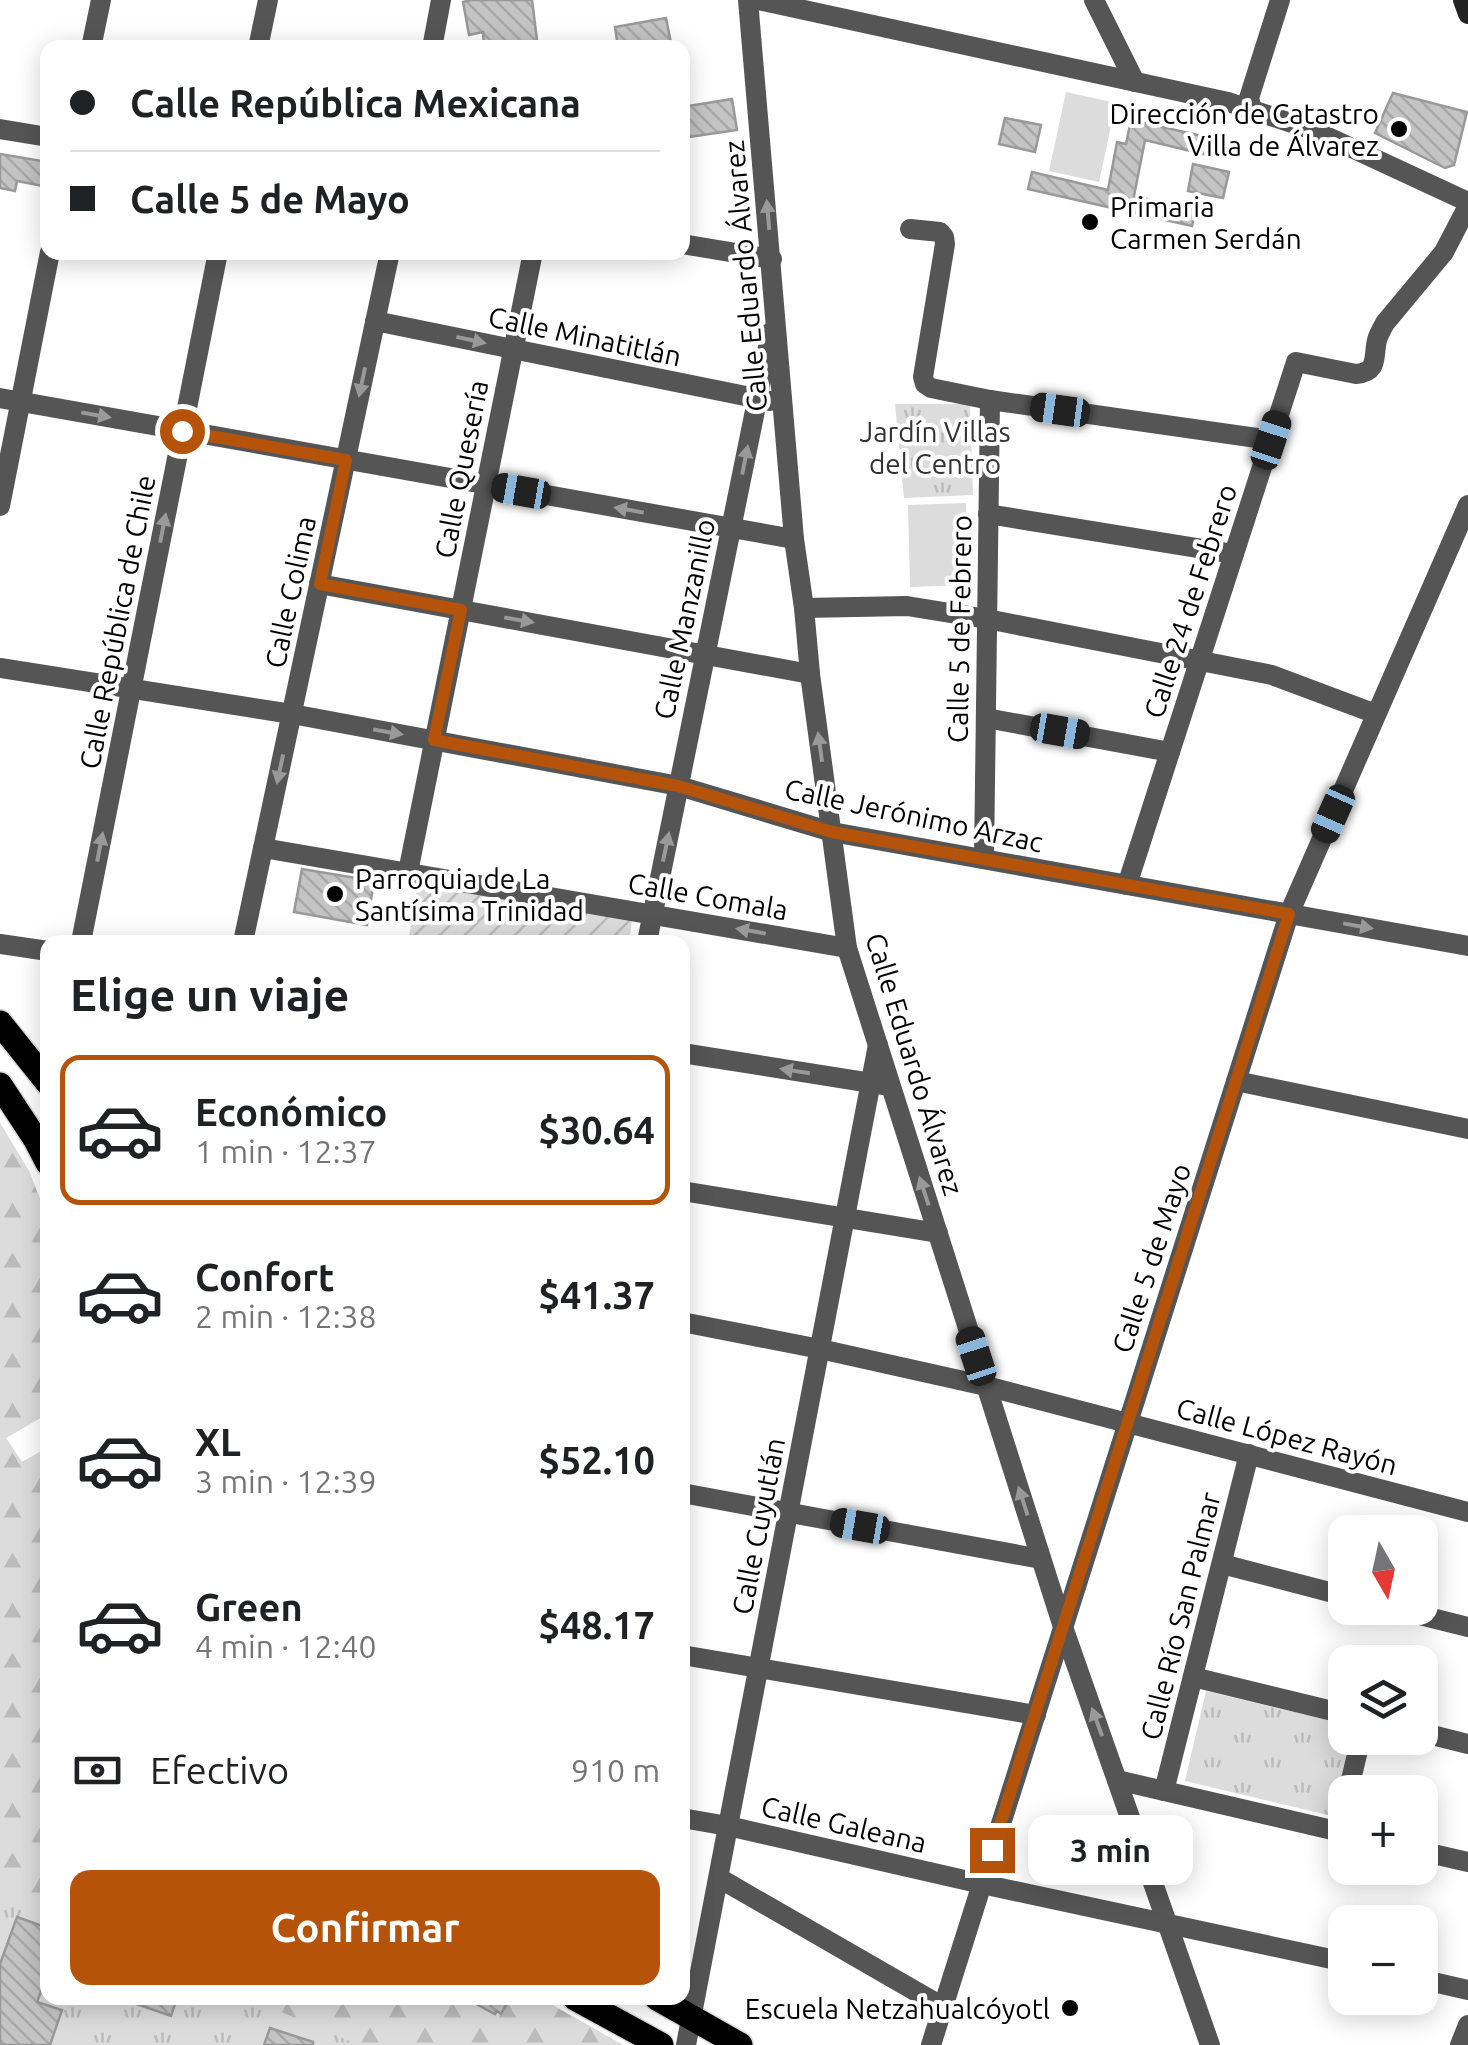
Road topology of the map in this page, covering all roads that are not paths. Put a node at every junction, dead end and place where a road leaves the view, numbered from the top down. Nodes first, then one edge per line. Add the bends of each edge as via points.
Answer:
1 (101, 0) edge
2 (268, 0) edge
3 (441, 0) edge
4 (748, 0) edge
5 (758, 0) edge
6 (1094, 0) edge
7 (1280, 0) edge
8 (1463, 0) edge
9 (1468, 14) edge
10 (93, 40) edge
11 (260, 40) edge
12 (434, 40) edge
13 (1135, 82) junction
14 (1252, 110) junction
15 (0, 129) edge
16 (40, 136) edge
17 (1468, 204) edge
18 (910, 229) dead end
19 (690, 245) edge
20 (48, 260) edge
21 (216, 260) edge
22 (388, 260) edge
23 (530, 260) edge
24 (772, 260) junction
25 (776, 307) junction
26 (375, 321) junction
27 (513, 349) junction
28 (757, 399) junction
29 (10, 400) edge
30 (990, 400) junction
31 (784, 404) junction
32 (182, 431) junction
33 (1271, 440) junction
34 (346, 460) junction
35 (486, 485) junction
36 (1468, 505) edge
37 (0, 506) edge
38 (988, 514) junction
39 (731, 528) junction
40 (794, 539) junction
41 (1234, 554) junction
42 (320, 584) junction
43 (804, 608) junction
44 (461, 610) junction
45 (987, 620) junction
46 (705, 654) junction
47 (1200, 660) junction
48 (0, 668) edge
49 (810, 674) junction
50 (132, 688) junction
51 (292, 714) junction
52 (1376, 714) junction
53 (986, 718) junction
54 (434, 740) junction
55 (1170, 752) junction
56 (678, 786) junction
57 (832, 832) junction
58 (264, 848) junction
59 (984, 859) junction
60 (408, 872) junction
61 (1127, 885) junction
62 (652, 914) junction
63 (1289, 914) junction
64 (82, 935) edge
65 (245, 935) edge
66 (648, 935) edge
67 (0, 944) edge
68 (1468, 946) edge
69 (847, 948) junction
70 (40, 951) edge
71 (0, 1022) edge
72 (690, 1054) edge
73 (40, 1073) edge
74 (1236, 1080) junction
75 (0, 1085) edge
76 (881, 1085) junction
77 (1468, 1129) edge
78 (40, 1148) edge
79 (690, 1192) edge
80 (845, 1218) junction
81 (938, 1233) junction
82 (690, 1324) edge
83 (820, 1349) junction
84 (986, 1386) junction
85 (1128, 1423) junction
86 (1250, 1454) junction
87 (690, 1494) edge
88 (788, 1512) junction
89 (1468, 1512) edge
90 (1041, 1559) junction
91 (1222, 1564) junction
92 (1328, 1592) edge
93 (1438, 1620) edge
94 (1063, 1627) junction
95 (1468, 1627) edge
96 (690, 1656) edge
97 (759, 1668) junction
98 (1193, 1677) junction
99 (1328, 1710) edge
100 (1036, 1714) junction
101 (1438, 1736) edge
102 (1468, 1744) edge
103 (1118, 1780) junction
104 (1164, 1790) junction
105 (690, 1819) edge
106 (728, 1826) junction
107 (1328, 1829) edge
108 (1438, 1854) edge
109 (1468, 1862) edge
110 (718, 1878) junction
111 (982, 1884) junction
112 (1166, 1922) junction
113 (1328, 1958) edge
114 (1438, 1983) edge
115 (1468, 1990) edge
116 (589, 2005) edge
117 (669, 2005) edge
118 (943, 2007) junction
119 (692, 2017) junction
120 (1468, 2026) edge
121 (662, 2045) edge
122 (686, 2045) edge
123 (740, 2045) edge
124 (931, 2045) edge
125 (1210, 2045) edge
126 (1460, 2045) edge

1 - 10 street
2 - 11 street
3 - 12 street
24 -> 4 street, Calle Eduardo Álvarez
5 - 13 street
6 - 13 street
7 - 14 street via 1249,98
8 - 9 main road
13 - 14 street
14 - 17 street via 1312,130
15 - 16 street
17 - 33 street, Calle 24 de Febrero via 1444,252 1385,323 1373,367 1356,374 1296,362
18 - 30 street via 940,232 945,244 926,384
19 - 24 street
20 - 29 street
21 - 32 street, Calle República de Chile
22 - 26 street, Calle Colima
23 - 27 street, Calle Quesería
24 - 25 street, Calle Eduardo Álvarez
25 - 28 street, Calle Manzanillo
25 - 31 street, Calle Eduardo Álvarez
26 -> 27 street, Calle Minatitlán
26 -> 34 street, Calle Colima
27 - 28 street, Calle Minatitlán
27 - 35 street, Calle Quesería
28 - 31 street, Calle Minatitlán
39 -> 28 street, Calle Manzanillo
29 -> 32 street
29 - 37 street
30 - 33 street
30 - 38 street, Calle 5 de Febrero
31 - 40 street, Calle Eduardo Álvarez
32 - 34 street
50 -> 32 street, Calle República de Chile
33 - 41 street, Calle 24 de Febrero
34 - 35 street
34 - 42 street, Calle Colima
39 -> 35 street
35 - 44 street, Calle Quesería
36 - 52 street, Calle 5 de Mayo
38 - 41 street
38 - 45 street, Calle 5 de Febrero
39 - 40 street
39 - 46 street, Calle Manzanillo
40 - 43 street, Calle Eduardo Álvarez
41 - 47 street, Calle 24 de Febrero
42 - 44 street
42 - 51 street, Calle Colima
43 - 45 street via 907,606
43 - 49 street, Calle Eduardo Álvarez
44 -> 46 street
44 - 54 street, Calle Quesería
45 - 47 street
45 - 53 street, Calle 5 de Febrero
46 - 49 street
46 - 56 street, Calle Manzanillo
47 - 52 street via 1272,675
47 - 55 street, Calle 24 de Febrero
48 - 50 street, Calle Jerónimo Arzac
57 -> 49 street, Calle Eduardo Álvarez
50 - 51 street, Calle Jerónimo Arzac
64 -> 50 street, Calle República de Chile
51 -> 54 street, Calle Jerónimo Arzac
51 -> 58 street, Calle Colima
52 - 63 street, Calle 5 de Mayo
53 - 55 street
53 - 59 street, Calle 5 de Febrero
54 - 56 street, Calle Jerónimo Arzac
54 - 60 street, Calle Quesería
55 - 61 street, Calle 24 de Febrero
56 - 57 street, Calle Jerónimo Arzac
62 -> 56 street, Calle Manzanillo
57 - 59 street, Calle Jerónimo Arzac
57 - 69 street, Calle Eduardo Álvarez
58 - 60 street, Calle Comala
58 - 65 street, Calle Colima
59 - 61 street, Calle Jerónimo Arzac
60 - 62 street, Calle Comala
61 - 63 street, Calle Jerónimo Arzac
62 - 66 street, Calle Manzanillo
69 -> 62 street, Calle Comala
63 -> 68 street, Calle Jerónimo Arzac
63 - 74 street, Calle 5 de Mayo
67 - 70 street
69 - 76 street, Calle Eduardo Álvarez via 878,1045
71 - 73 main road
76 -> 72 street
74 - 77 street
74 - 85 street, Calle 5 de Mayo
75 - 78 main road
76 - 80 street, Calle Cuyutlán
81 -> 76 street, Calle Eduardo Álvarez
79 - 80 street
80 - 81 street
80 - 83 street, Calle Cuyutlán
81 - 84 street, Calle Eduardo Álvarez
82 - 83 street, Calle López Rayón
83 - 84 street, Calle López Rayón
83 - 88 street, Calle Cuyutlán
84 - 85 street, Calle López Rayón
90 -> 84 street, Calle Eduardo Álvarez
85 - 86 street, Calle López Rayón
85 - 94 street, Calle 5 de Mayo
86 - 89 street, Calle López Rayón
86 - 91 street, Calle Río San Palmar
87 - 88 street
88 - 90 street
88 - 97 street, Calle Cuyutlán
90 - 94 street, Calle Eduardo Álvarez
91 - 92 street
91 - 98 street, Calle Río San Palmar
93 - 95 street
94 - 100 street, Calle 5 de Mayo
103 -> 94 street, Calle Eduardo Álvarez
96 - 97 street
97 - 100 street
97 - 106 street, Calle Cuyutlán
98 - 99 street
98 - 104 street, Calle Río San Palmar
100 - 111 street, Calle 5 de Mayo
101 - 102 street
103 - 104 street
103 - 112 street, Calle Eduardo Álvarez
104 - 107 street
105 - 106 street, Calle Galeana
106 - 110 street, Calle Cuyutlán
106 - 111 street, Calle Galeana
108 - 109 street
110 - 118 street
110 - 119 street, Calle Cuyutlán
111 - 112 street, Calle Galeana
111 - 118 street, Calle 5 de Mayo
112 - 113 street, Calle Galeana
112 - 125 street, Calle Eduardo Álvarez
114 - 115 street
116 - 121 main road
117 - 119 main road
118 - 124 street, Calle 5 de Mayo
119 - 122 street, Calle Cuyutlán
119 - 123 main road
120 - 126 street

